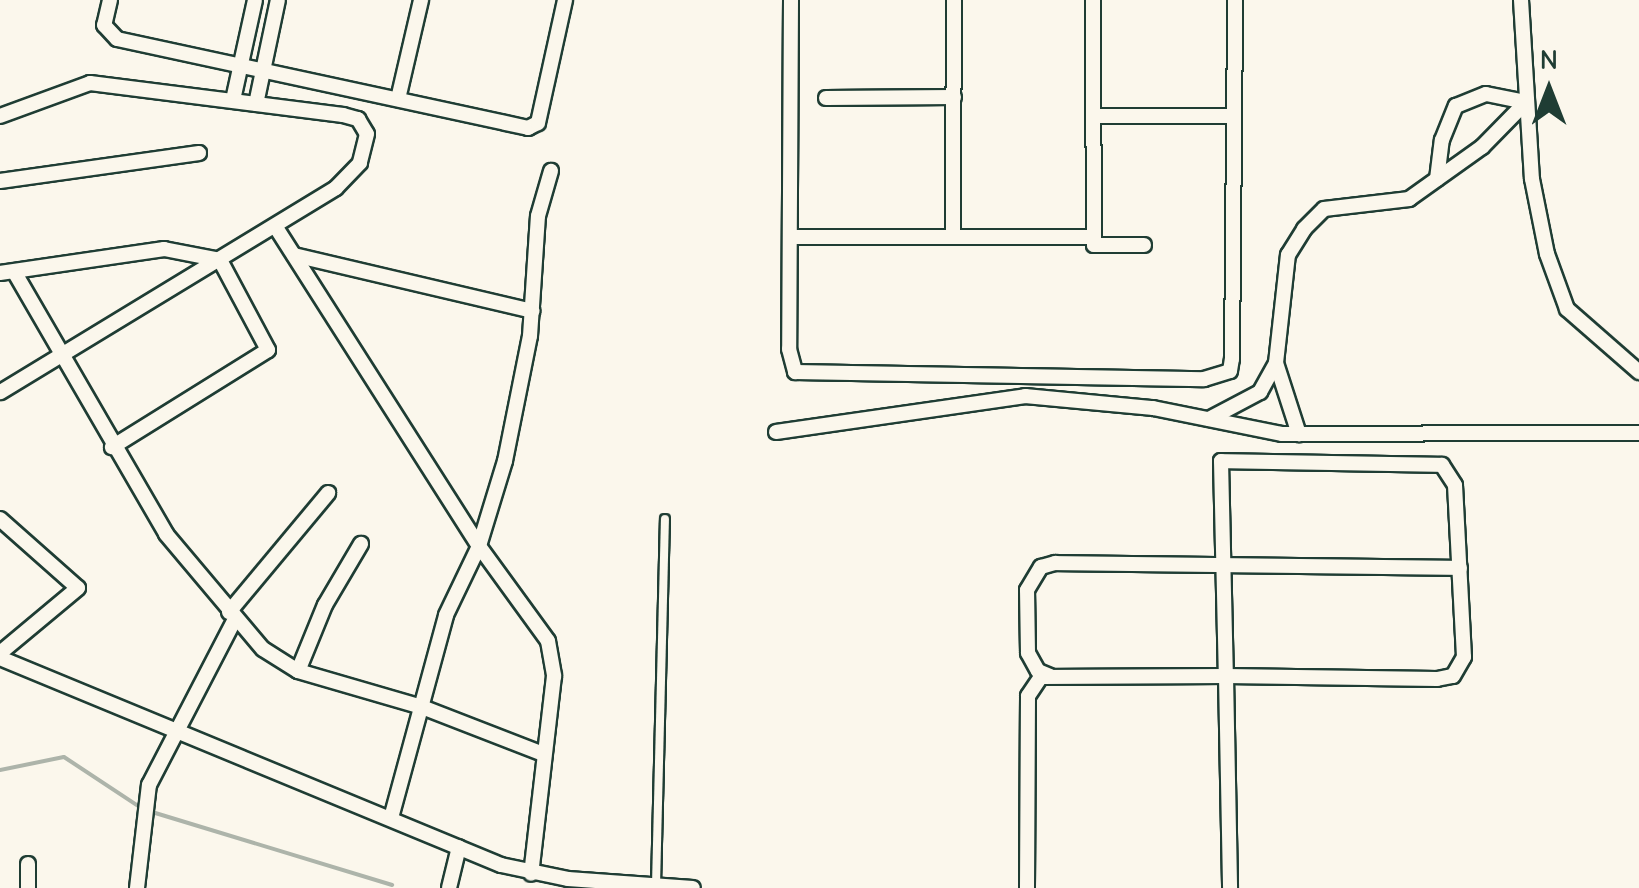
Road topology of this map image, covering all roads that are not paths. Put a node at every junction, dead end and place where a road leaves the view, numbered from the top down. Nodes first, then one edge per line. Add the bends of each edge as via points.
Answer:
1 (110, 0) edge
2 (255, 0) edge
3 (278, 0) edge
4 (421, 0) edge
5 (565, 0) edge
6 (791, 0) edge
7 (954, 0) edge
8 (1094, 0) edge
9 (1235, 0) edge
10 (1521, 0) edge
11 (241, 65) junction
12 (263, 70) junction
13 (954, 97) junction
14 (398, 98) junction
15 (826, 98) dead end
16 (233, 100) junction
17 (1526, 102) junction
18 (256, 104) junction
19 (0, 116) edge
20 (1094, 116) junction
21 (1234, 116) junction
22 (198, 153) dead end
23 (551, 171) dead end
24 (1437, 180) junction
25 (0, 181) edge
26 (277, 229) junction
27 (953, 236) junction
28 (790, 237) junction
29 (1094, 237) junction
30 (1144, 245) dead end
31 (294, 256) junction
32 (220, 260) junction
33 (7, 273) edge
34 (532, 311) junction
35 (62, 356) junction
36 (1276, 364) junction
37 (1639, 372) edge
38 (0, 392) edge
39 (1208, 420) junction
40 (776, 432) dead end
41 (1639, 433) edge
42 (1300, 434) junction
43 (112, 447) junction
44 (328, 493) dead end
45 (0, 519) edge
46 (665, 519) dead end
47 (362, 544) dead end
48 (479, 546) junction
49 (1224, 568) junction
50 (1460, 568) junction
51 (232, 616) junction
52 (0, 655) edge
53 (298, 670) junction
54 (1050, 676) junction
55 (1226, 676) junction
56 (422, 706) junction
57 (174, 730) junction
58 (543, 754) junction
59 (391, 818) junction
60 (459, 847) junction
61 (28, 864) dead end
62 (531, 874) junction
63 (656, 885) junction
64 (28, 888) edge
65 (138, 888) edge
66 (449, 888) edge
67 (693, 888) edge
68 (1028, 888) edge
69 (1230, 888) edge

1 - 11 street via 107,35
2 - 11 street
3 - 12 street
4 - 14 street
5 - 14 street via 533,126
6 - 28 street
7 - 13 street
8 - 20 street
9 - 21 street
10 - 17 street
11 - 12 street
11 - 16 street
12 - 14 street
12 - 18 street
13 - 15 street
13 - 27 street
16 - 18 street
16 - 19 street via 90,83
17 - 24 street
17 - 24 street via 1486,94 1456,106 1442,140
17 - 37 street via 1538,219 1567,309
18 - 26 street via 358,119 366,134 351,175
20 - 21 street
20 - 29 street
21 - 28 street via 1232,359 1221,377 805,377 790,361
22 - 25 street
23 - 34 street via 538,216
24 - 36 street via 1409,199 1380,207 1324,209 1304,229 1288,255
26 - 31 street
26 - 32 street
27 - 28 street
27 - 29 street
29 - 30 street via 1094,245
31 - 34 street
31 - 48 street
32 - 33 street via 164,248
32 - 35 street
32 - 43 street via 268,350
33 - 35 street
34 - 48 street via 505,462
35 - 38 street
35 - 43 street
36 - 39 street via 1260,392
36 - 42 street
39 - 40 street via 1025,396
39 - 42 street
41 - 42 street
43 - 51 street via 166,534
44 - 51 street
45 - 52 street via 78,588
46 - 63 lane
47 - 53 street via 324,604
48 - 56 street via 446,615
48 - 58 street via 554,657
49 - 50 street
49 - 50 street via 1221,462 1410,460 1452,472
49 - 54 street via 1041,567 1027,590 1028,653
49 - 55 street
50 - 55 street via 1464,657 1453,676
51 - 53 street via 263,649
51 - 57 street
52 - 57 street
53 - 56 street
54 - 55 street
54 - 68 street via 1028,696
55 - 69 street
56 - 58 street
56 - 59 street
57 - 59 street
57 - 65 street via 144,802
58 - 62 street
59 - 60 street
60 - 62 street
60 - 66 street
61 - 64 street
62 - 63 street
63 - 67 street

